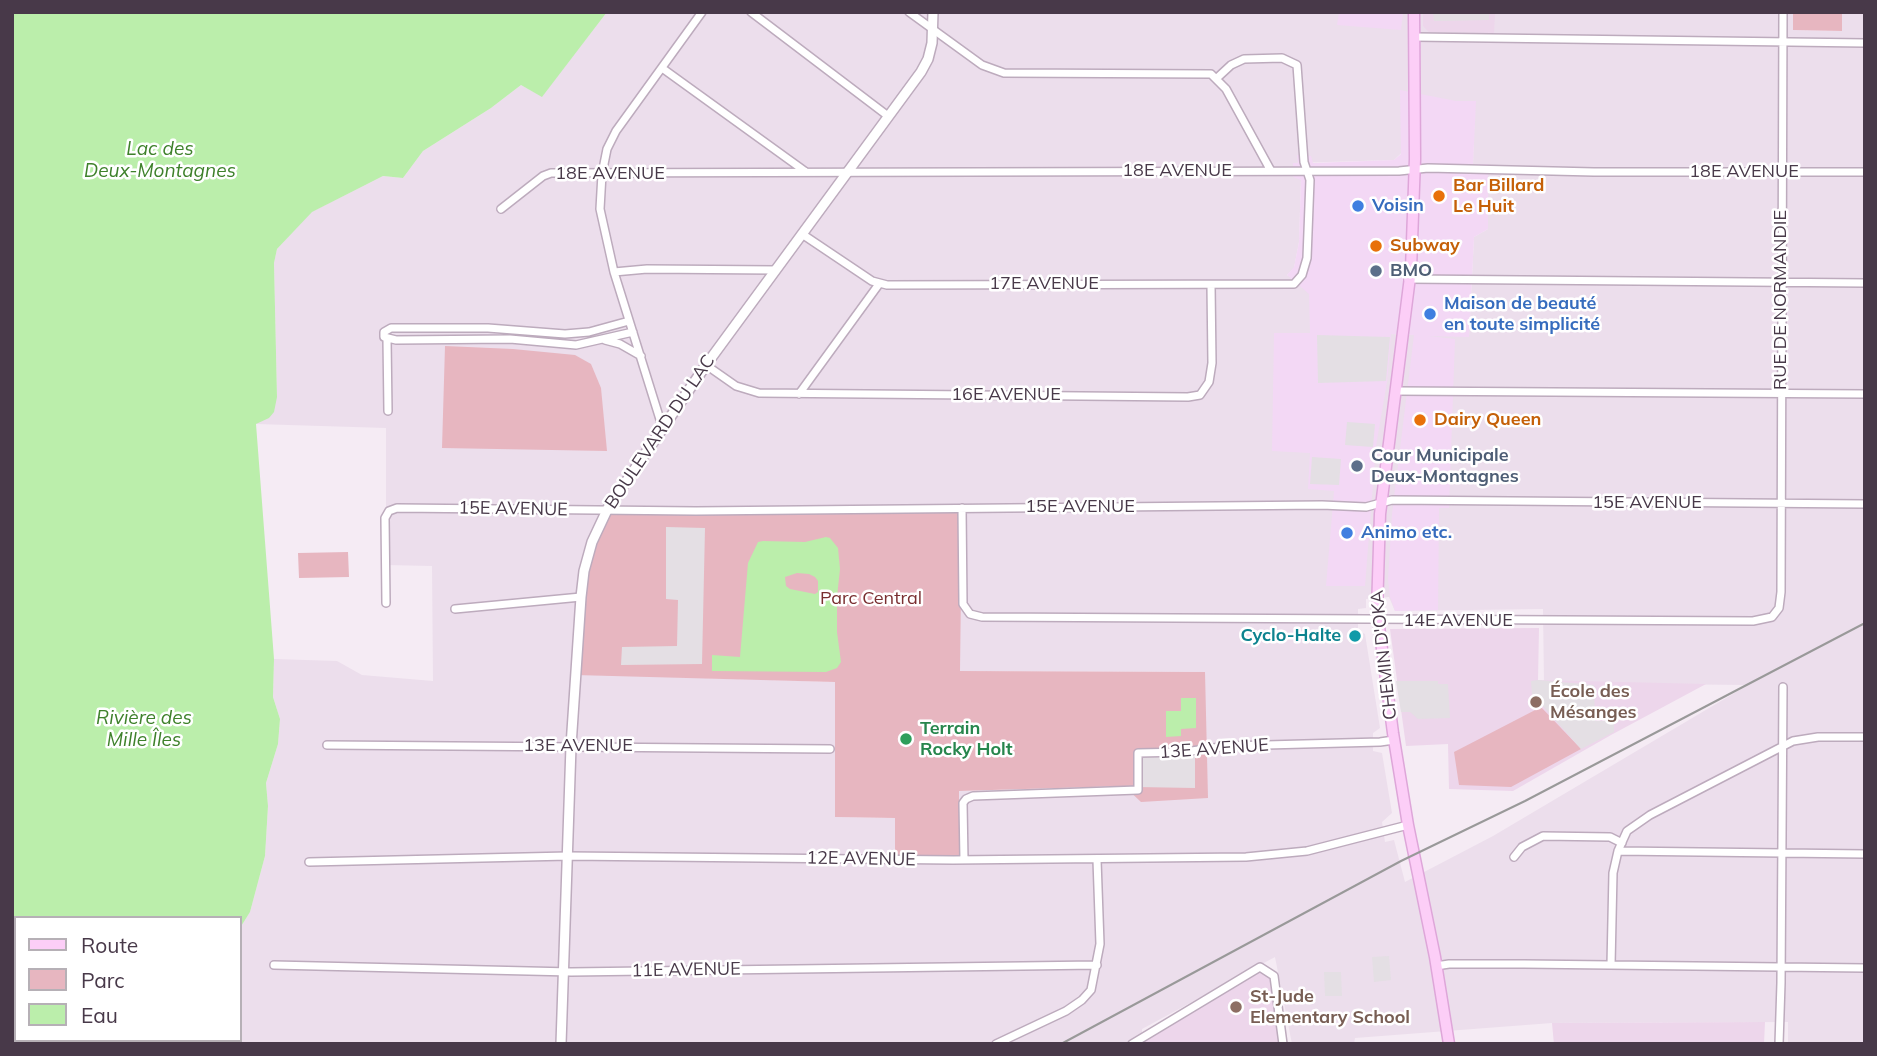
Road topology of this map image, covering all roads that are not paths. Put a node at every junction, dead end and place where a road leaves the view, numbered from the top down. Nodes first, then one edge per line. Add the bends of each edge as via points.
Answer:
1 (702, 12) edge
2 (751, 12) edge
3 (909, 12) edge
4 (933, 12) edge
5 (1413, 12) edge
6 (1783, 12) edge
7 (933, 29) junction
8 (1415, 37) junction
9 (1783, 43) junction
10 (1865, 43) edge
11 (662, 68) junction
12 (1217, 78) junction
13 (888, 116) junction
14 (1307, 170) junction
15 (1414, 170) junction
16 (847, 171) junction
17 (1271, 171) junction
18 (1782, 172) junction
19 (1865, 172) edge
20 (602, 174) junction
21 (807, 174) junction
22 (501, 209) dead end
23 (802, 234) junction
24 (775, 270) junction
25 (614, 272) junction
26 (1408, 279) junction
27 (1865, 283) edge
28 (879, 284) junction
29 (1782, 284) junction
30 (1211, 285) junction
31 (629, 321) junction
32 (633, 332) junction
33 (387, 339) junction
34 (604, 340) junction
35 (641, 356) junction
36 (706, 365) junction
37 (1396, 391) junction
38 (799, 394) junction
39 (1781, 394) junction
40 (1865, 394) edge
41 (388, 411) dead end
42 (663, 429) junction
43 (1381, 503) junction
44 (1780, 504) junction
45 (1865, 504) edge
46 (962, 508) junction
47 (607, 510) junction
48 (581, 597) junction
49 (386, 603) dead end
50 (455, 609) dead end
51 (1378, 620) junction
52 (1783, 687) dead end
53 (1865, 737) edge
54 (1394, 740) junction
55 (327, 745) dead end
56 (571, 746) junction
57 (1782, 747) junction
58 (830, 749) dead end
59 (1408, 825) junction
60 (1622, 843) junction
61 (1618, 851) junction
62 (1782, 854) junction
63 (1865, 854) edge
64 (568, 856) junction
65 (1514, 858) dead end
66 (964, 860) junction
67 (1097, 860) junction
68 (309, 862) dead end
69 (274, 965) dead end
70 (1097, 965) junction
71 (1611, 965) junction
72 (1436, 966) junction
73 (1781, 968) junction
74 (1865, 968) edge
75 (565, 972) junction
76 (561, 1044) edge
77 (996, 1044) edge
78 (1132, 1044) edge
79 (1283, 1044) edge
80 (1449, 1044) edge
81 (1779, 1044) edge

1 - 11 street
2 - 13 street
3 - 7 street
4 - 7 street, BOULEVARD DU LAC
5 - 8 main road, CHEMIN D'OKA
6 - 9 street, RUE DE NORMANDIE
7 - 12 street via 982,65 1004,73 1195,73
7 - 13 street, BOULEVARD DU LAC via 928,59
8 - 9 street
8 - 15 main road, CHEMIN D'OKA
9 - 10 street
9 - 18 street, RUE DE NORMANDIE
11 - 20 street via 616,131
11 - 21 street
12 - 14 street via 1244,59 1282,58 1297,65
12 - 17 street
13 - 16 street, BOULEVARD DU LAC
14 - 15 street, 18E AVENUE
14 - 17 street, 18E AVENUE
14 - 30 street, 17E AVENUE via 1307,258 1299,281 1287,286
15 - 18 street, 18E AVENUE
15 - 26 main road, CHEMIN D'OKA
16 - 17 street, 18E AVENUE
16 - 21 street, 18E AVENUE
16 - 23 street, BOULEVARD DU LAC
18 - 19 street, 18E AVENUE
18 - 29 street, RUE DE NORMANDIE
20 - 21 street, 18E AVENUE
20 - 22 street, 18E AVENUE via 551,173
20 - 25 street via 600,209
23 - 24 street, BOULEVARD DU LAC
23 - 28 street
24 - 25 street
24 - 36 street, BOULEVARD DU LAC
25 - 31 street
26 - 29 street
26 - 37 main road, CHEMIN D'OKA
27 - 29 street
28 - 30 street, 17E AVENUE
28 - 38 street
29 - 39 street, RUE DE NORMANDIE
30 - 38 street, 16E AVENUE via 1212,363 1209,382 1200,395
31 - 32 street
31 - 33 street via 565,334 391,328 384,332
32 - 34 street
32 - 35 street
33 - 34 street via 510,339 576,345
33 - 41 street
34 - 35 street
35 - 42 street
36 - 38 street, 16E AVENUE via 749,391
36 - 42 street, BOULEVARD DU LAC
37 - 39 street
37 - 43 main road, CHEMIN D'OKA
39 - 40 street
39 - 44 street, RUE DE NORMANDIE
42 - 47 street, BOULEVARD DU LAC
43 - 44 street, 15E AVENUE
43 - 46 street, 15E AVENUE via 1366,507
43 - 51 main road, CHEMIN D'OKA
44 - 45 street, 15E AVENUE
44 - 51 street, 14E AVENUE via 1781,600 1768,619
46 - 47 street, 15E AVENUE
46 - 51 street, 14E AVENUE via 963,601 966,611 976,616
47 - 48 street, BOULEVARD DU LAC via 592,542
47 - 49 street, 15E AVENUE via 389,511 385,518
48 - 50 street
48 - 56 street, BOULEVARD DU LAC
51 - 54 main road, CHEMIN D'OKA
52 - 57 street
53 - 57 street via 1799,739
54 - 59 main road, CHEMIN D'OKA
54 - 66 street, 13E AVENUE via 1138,753 1138,790 973,796 963,803
55 - 56 street, 13E AVENUE
56 - 58 street, 13E AVENUE
56 - 64 street, BOULEVARD DU LAC
57 - 60 street via 1650,815 1627,831
57 - 62 street
59 - 67 street, 12E AVENUE via 1307,851
59 - 72 main road, CHEMIN D'OKA
60 - 61 street
60 - 65 street via 1610,837 1543,836 1522,847
61 - 62 street
61 - 71 street via 1613,873
62 - 63 street
62 - 73 street
64 - 66 street, 12E AVENUE
64 - 68 street, 12E AVENUE
64 - 75 street, BOULEVARD DU LAC
66 - 67 street, 12E AVENUE
67 - 70 street
69 - 75 street, 11E AVENUE
70 - 75 street, 11E AVENUE
70 - 77 street via 1091,990 1082,1000
71 - 72 street
71 - 73 street
72 - 80 main road, CHEMIN D'OKA
73 - 74 street
73 - 81 street
75 - 76 street, BOULEVARD DU LAC
78 - 79 street via 1260,967 1274,976

